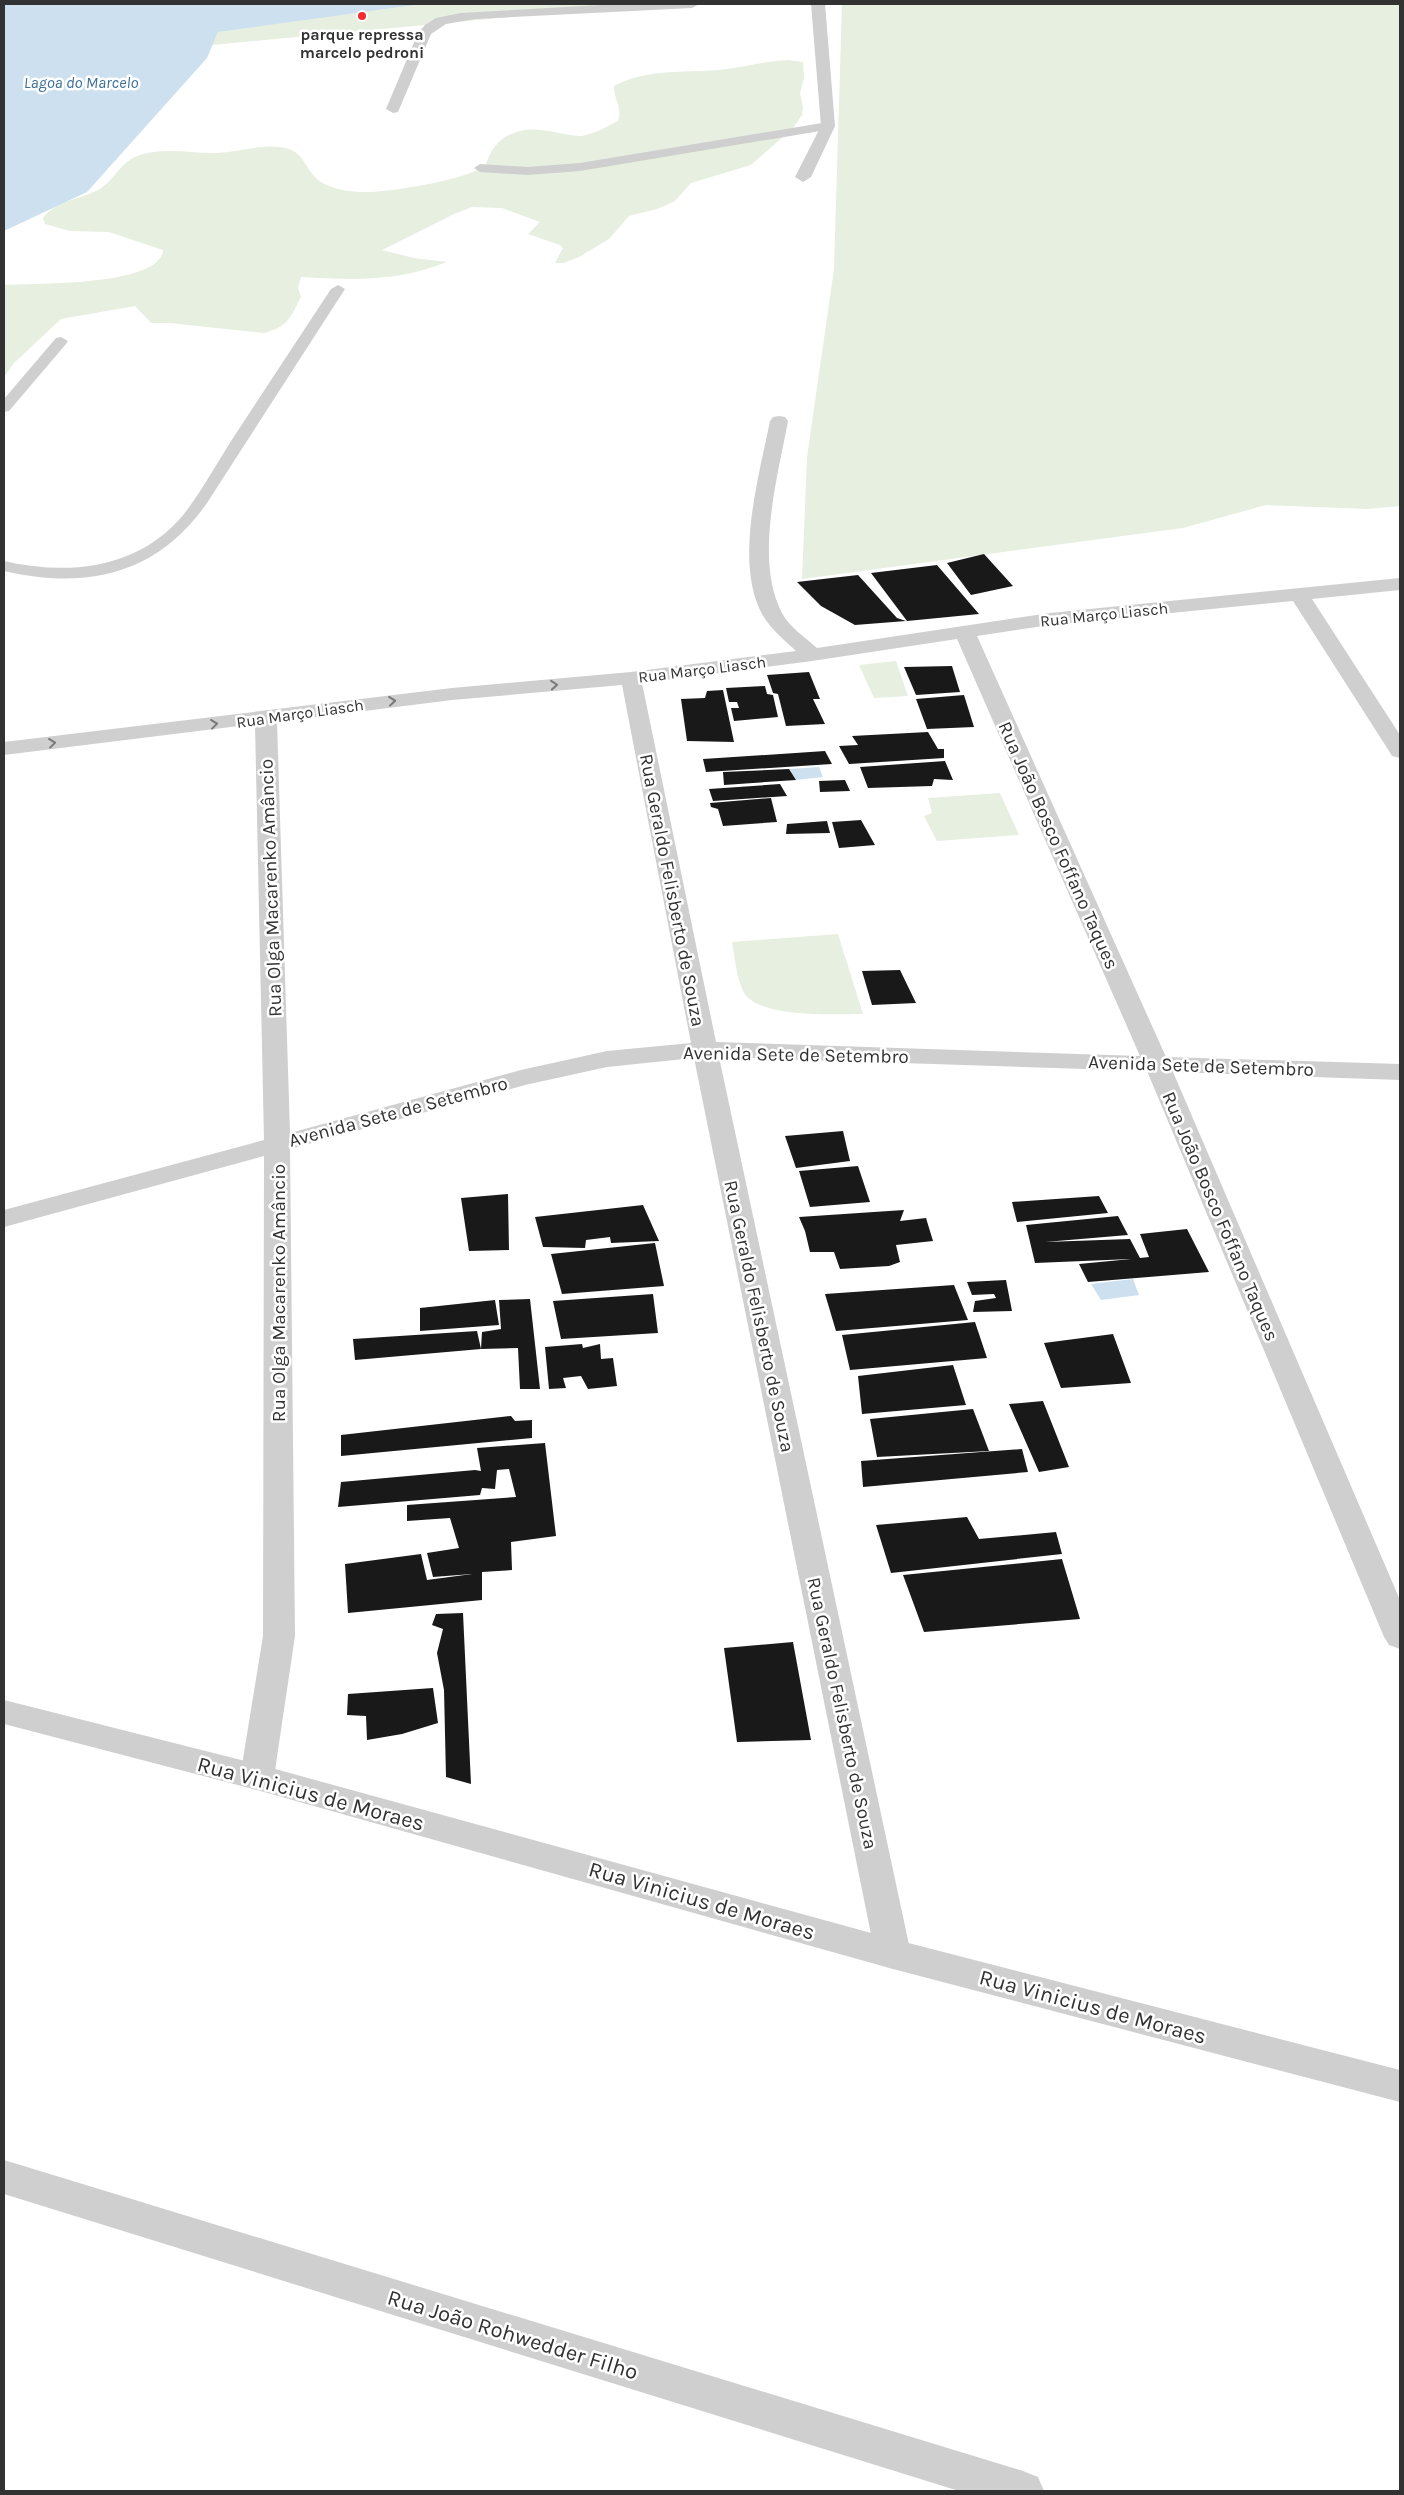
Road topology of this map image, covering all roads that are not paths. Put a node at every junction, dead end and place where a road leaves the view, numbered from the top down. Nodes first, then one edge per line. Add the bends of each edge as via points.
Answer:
1 (692, 4) edge
2 (818, 4) edge
3 (393, 109) dead end
4 (828, 126) junction
5 (480, 168) dead end
6 (803, 177) dead end
7 (338, 289) dead end
8 (61, 341) dead end
9 (4, 408) edge
10 (779, 421) dead end
11 (4, 566) edge
12 (1400, 584) edge
13 (1299, 594) junction
14 (965, 633) junction
15 (812, 655) junction
16 (631, 678) junction
17 (266, 718) junction
18 (4, 748) edge
19 (1400, 751) edge
20 (705, 1049) junction
21 (1156, 1064) junction
22 (1400, 1072) edge
23 (277, 1144) junction
24 (4, 1219) edge
25 (1400, 1637) edge
26 (4, 1712) edge
27 (257, 1777) junction
28 (893, 1954) junction
29 (1400, 2086) edge
30 (4, 2177) edge
31 (1023, 2491) edge

1 - 3 street via 475,15 442,21 425,33
2 - 4 street
4 - 5 lane via 580,167 528,171
4 - 6 street
7 - 11 lane via 222,468 171,537 152,551 105,569 46,573
8 - 9 lane
10 - 15 street via 763,510 762,583 772,613
12 - 13 street, Rua Março Liasch
13 - 14 street, Rua Março Liasch via 1050,619
13 - 19 street
14 - 15 street, Rua Março Liasch
14 - 21 street, Rua João Bosco Foffano Taques
15 - 16 street, Rua Março Liasch
17 -> 16 street, Rua Março Liasch via 434,696
16 - 20 street, Rua Geraldo Felisberto de Souza
18 -> 17 street, Rua Março Liasch
17 - 23 street, Rua Olga Macarenko Amâncio
20 - 21 street, Avenida Sete de Setembro
20 - 23 street, Avenida Sete de Setembro via 607,1059 521,1078
20 - 28 street, Rua Geraldo Felisberto de Souza
21 - 22 street, Avenida Sete de Setembro
21 - 25 street, Rua João Bosco Foffano Taques
23 - 24 street, Avenida Sete de Setembro
23 - 27 street, Rua Olga Macarenko Amâncio via 279,1636
26 - 27 street, Rua Vinicius de Moraes
27 - 28 street, Rua Vinicius de Moraes
28 - 29 street, Rua Vinicius de Moraes
30 - 31 street, Rua João Rohwedder Filho

